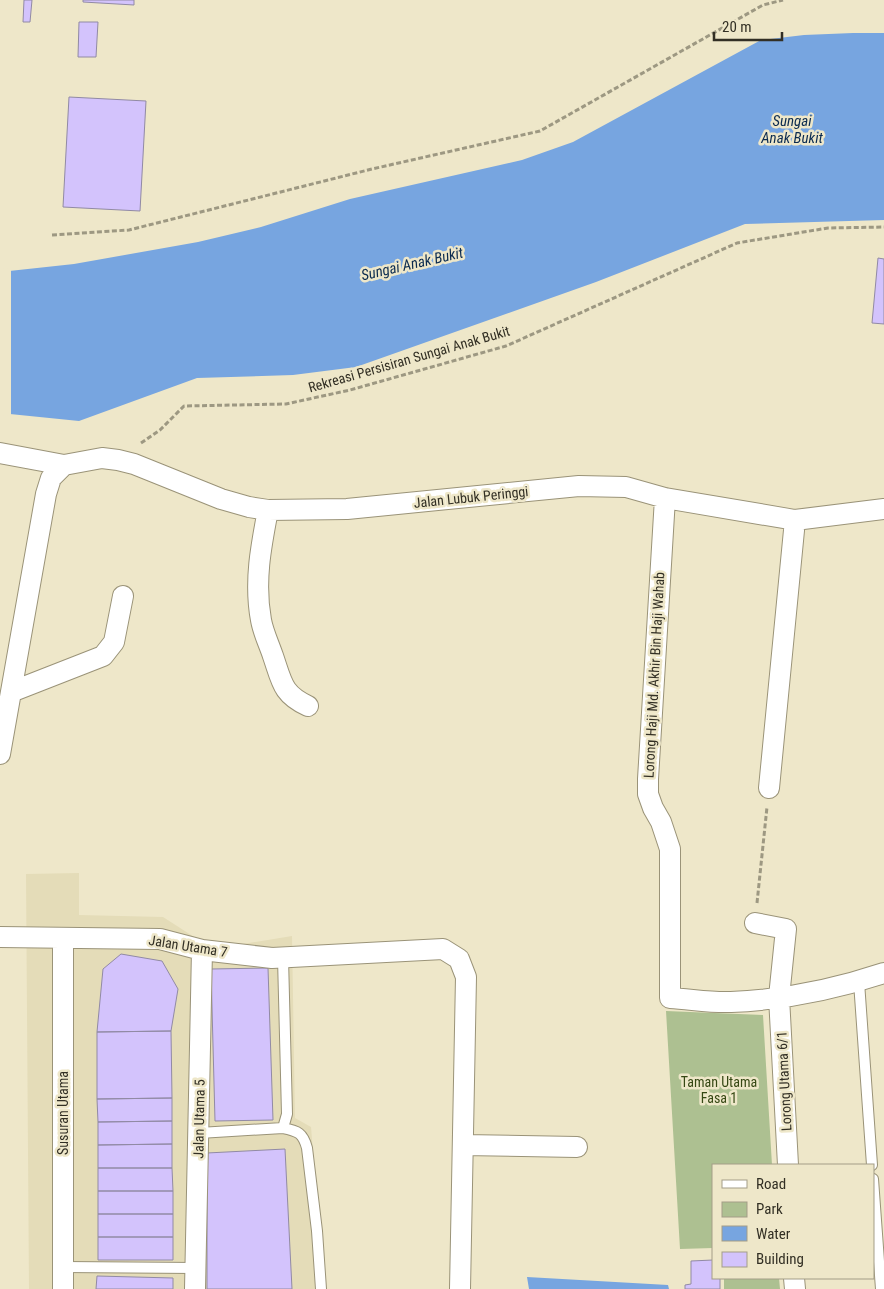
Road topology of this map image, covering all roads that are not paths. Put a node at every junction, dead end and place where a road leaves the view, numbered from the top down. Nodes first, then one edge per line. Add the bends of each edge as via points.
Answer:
1 (0, 453) edge
2 (64, 464) junction
3 (665, 498) junction
4 (884, 509) edge
5 (268, 510) junction
6 (795, 520) junction
7 (123, 596) dead end
8 (11, 692) junction
9 (308, 706) dead end
10 (0, 754) edge
11 (770, 788) road end
12 (755, 923) road end
13 (0, 937) edge
14 (63, 938) junction
15 (202, 950) junction
16 (283, 958) junction
17 (884, 973) edge
18 (859, 982) junction
19 (779, 997) junction
20 (283, 1128) junction
21 (199, 1133) junction
22 (463, 1145) junction
23 (577, 1147) dead end
24 (788, 1164) edge
25 (872, 1164) edge
26 (874, 1193) edge
27 (63, 1267) junction
28 (196, 1268) junction
29 (63, 1289) edge
30 (196, 1289) edge
31 (320, 1289) edge
32 (460, 1289) edge
33 (881, 1289) edge

1 - 2 street, Jalan Lubuk Peringgi
2 - 5 street, Jalan Lubuk Peringgi via 102,458 118,460 221,499
2 - 8 street via 51,478 46,494
3 - 5 street, Jalan Lubuk Peringgi via 626,487 579,486 347,509
3 - 6 street, Jalan Lubuk Peringgi
3 - 19 street, Lorong Haji Md. Akhir Bin Haji Wahab via 648,794 662,822 670,849 670,998 730,1002
4 - 6 street, Jalan Lubuk Peringgi
5 - 9 street via 259,565 261,620 282,683 292,698
6 - 11 street
7 - 8 street via 114,642 103,656
8 - 10 street
12 - 19 street, Lorong Utama 6/1 via 786,929
13 - 14 street, Jalan Utama 7
14 - 15 street, Jalan Utama 7 via 160,939
14 - 27 street, Susuran Utama
15 - 16 street, Jalan Utama 7
15 - 21 street, Jalan Utama 5
16 - 20 lane via 287,1114
16 - 22 street, Jalan Utama 7 via 443,949 459,959 466,977
17 - 18 street
18 - 19 street
18 - 25 lane
19 - 24 street, Lorong Utama 6/1
20 - 21 lane
20 - 31 lane via 296,1130 304,1137 307,1148
21 - 28 street, Jalan Utama 5
22 - 23 street
22 - 32 street, Jalan Utama 7
26 - 33 lane
27 - 28 lane
27 - 29 street, Susuran Utama
28 - 30 street, Jalan Utama 5

